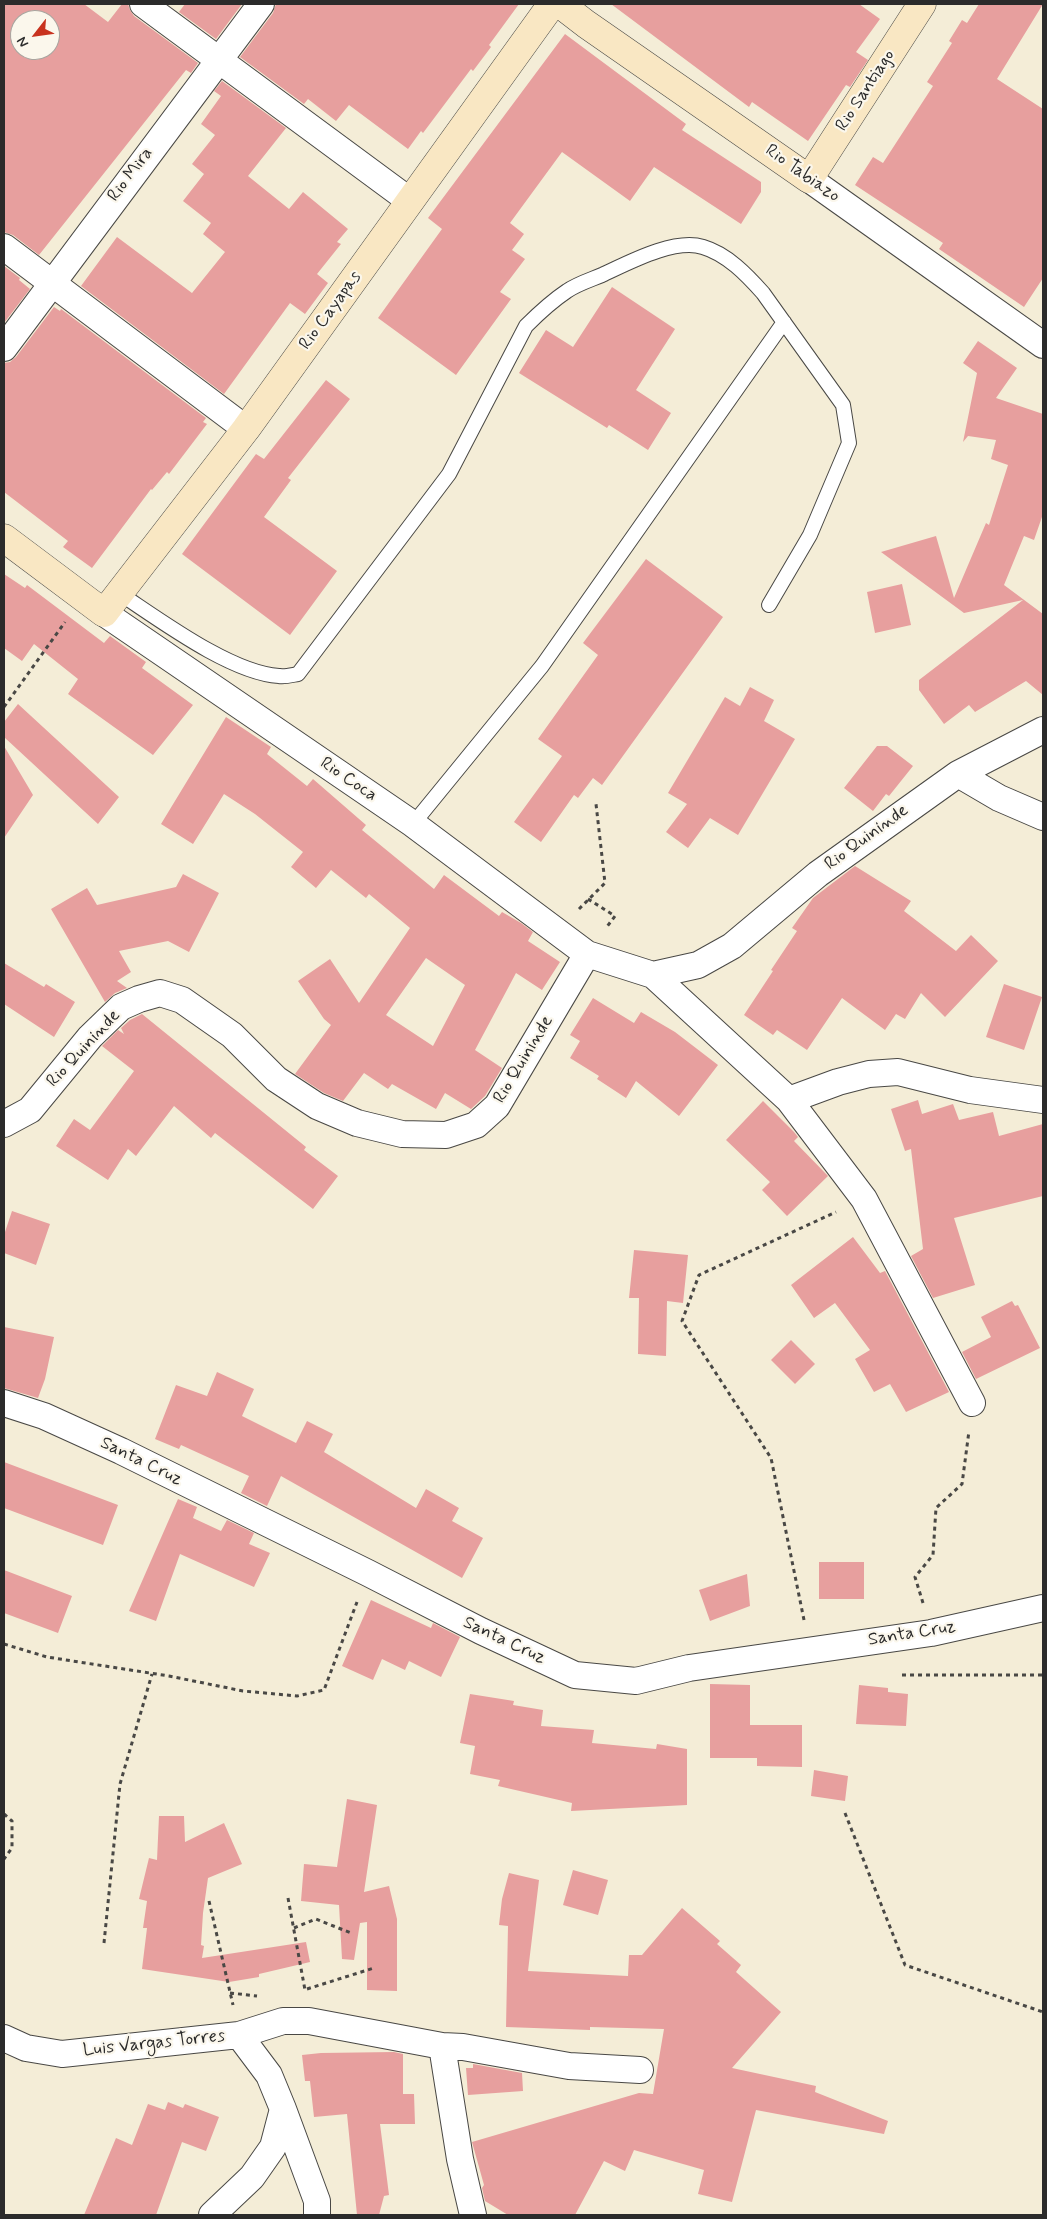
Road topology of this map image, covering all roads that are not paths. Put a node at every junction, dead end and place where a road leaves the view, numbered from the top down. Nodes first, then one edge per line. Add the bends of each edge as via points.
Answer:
1 (143, 4) edge
2 (260, 4) edge
3 (552, 4) edge
4 (560, 4) edge
5 (922, 4) edge
6 (218, 59) junction
7 (809, 179) junction
8 (410, 201) junction
9 (4, 247) edge
10 (50, 284) junction
11 (784, 322) junction
12 (1040, 333) edge
13 (4, 348) edge
14 (246, 429) junction
15 (4, 538) edge
16 (111, 603) junction
17 (769, 606) dead end
18 (1043, 730) edge
19 (958, 774) junction
20 (1043, 817) edge
21 (413, 824) junction
22 (587, 954) junction
23 (653, 975) junction
24 (789, 1100) junction
25 (1043, 1100) edge
26 (4, 1124) edge
27 (4, 1403) edge
28 (972, 1403) road end
29 (1043, 1608) edge
30 (239, 2035) junction
31 (4, 2038) edge
32 (442, 2046) junction
33 (640, 2070) dead end
34 (283, 2109) junction
35 (212, 2215) edge
36 (317, 2215) edge
37 (473, 2215) edge

1 - 6 street
2 - 6 street, Rio Mira
3 - 8 street, Rio Cayapas
4 - 7 street, Rio Tabiazo
5 - 7 street, Rio Santiago
6 - 8 street
6 - 10 street, Rio Mira
7 - 12 street, Rio Tabiazo
8 - 14 street, Rio Cayapas
9 - 10 street
10 - 13 street, Rio Mira
10 - 14 street
11 - 16 lane via 752,280 720,253 702,246 682,245 643,257 569,290 546,306 526,326 449,474 298,674 280,677 259,673
11 - 17 lane via 844,405 849,443 810,535
11 - 21 lane via 542,666
14 - 16 street, Rio Cayapas
15 - 16 street via 82,597
16 - 21 street, Rio Coca
18 - 19 street, Rio Quininde
19 - 20 street via 999,798
19 - 23 street, Rio Quininde via 818,874 732,946 698,965
21 - 22 street, Rio Coca
22 - 23 street
22 - 26 street, Rio Quininde via 498,1106 476,1125 446,1135 402,1134 357,1124 317,1106 276,1079 232,1035 182,1000 160,993 121,1008 90,1038 30,1110
23 - 24 street
24 - 25 street via 869,1074 898,1072 970,1090
24 - 28 street via 864,1199
27 - 29 street, Santa Cruz via 44,1416 121,1451 481,1632 575,1675 636,1681 689,1668 931,1633
30 - 31 street, Luis Vargas Torres via 62,2054 26,2048
30 - 32 street via 283,2021 309,2021
30 - 34 street, Luis Vargas Torres via 269,2075
32 - 33 street via 569,2066
32 - 37 street via 460,2158
34 - 35 street via 273,2147 252,2177
34 - 36 street, Luis Vargas Torres via 317,2201

